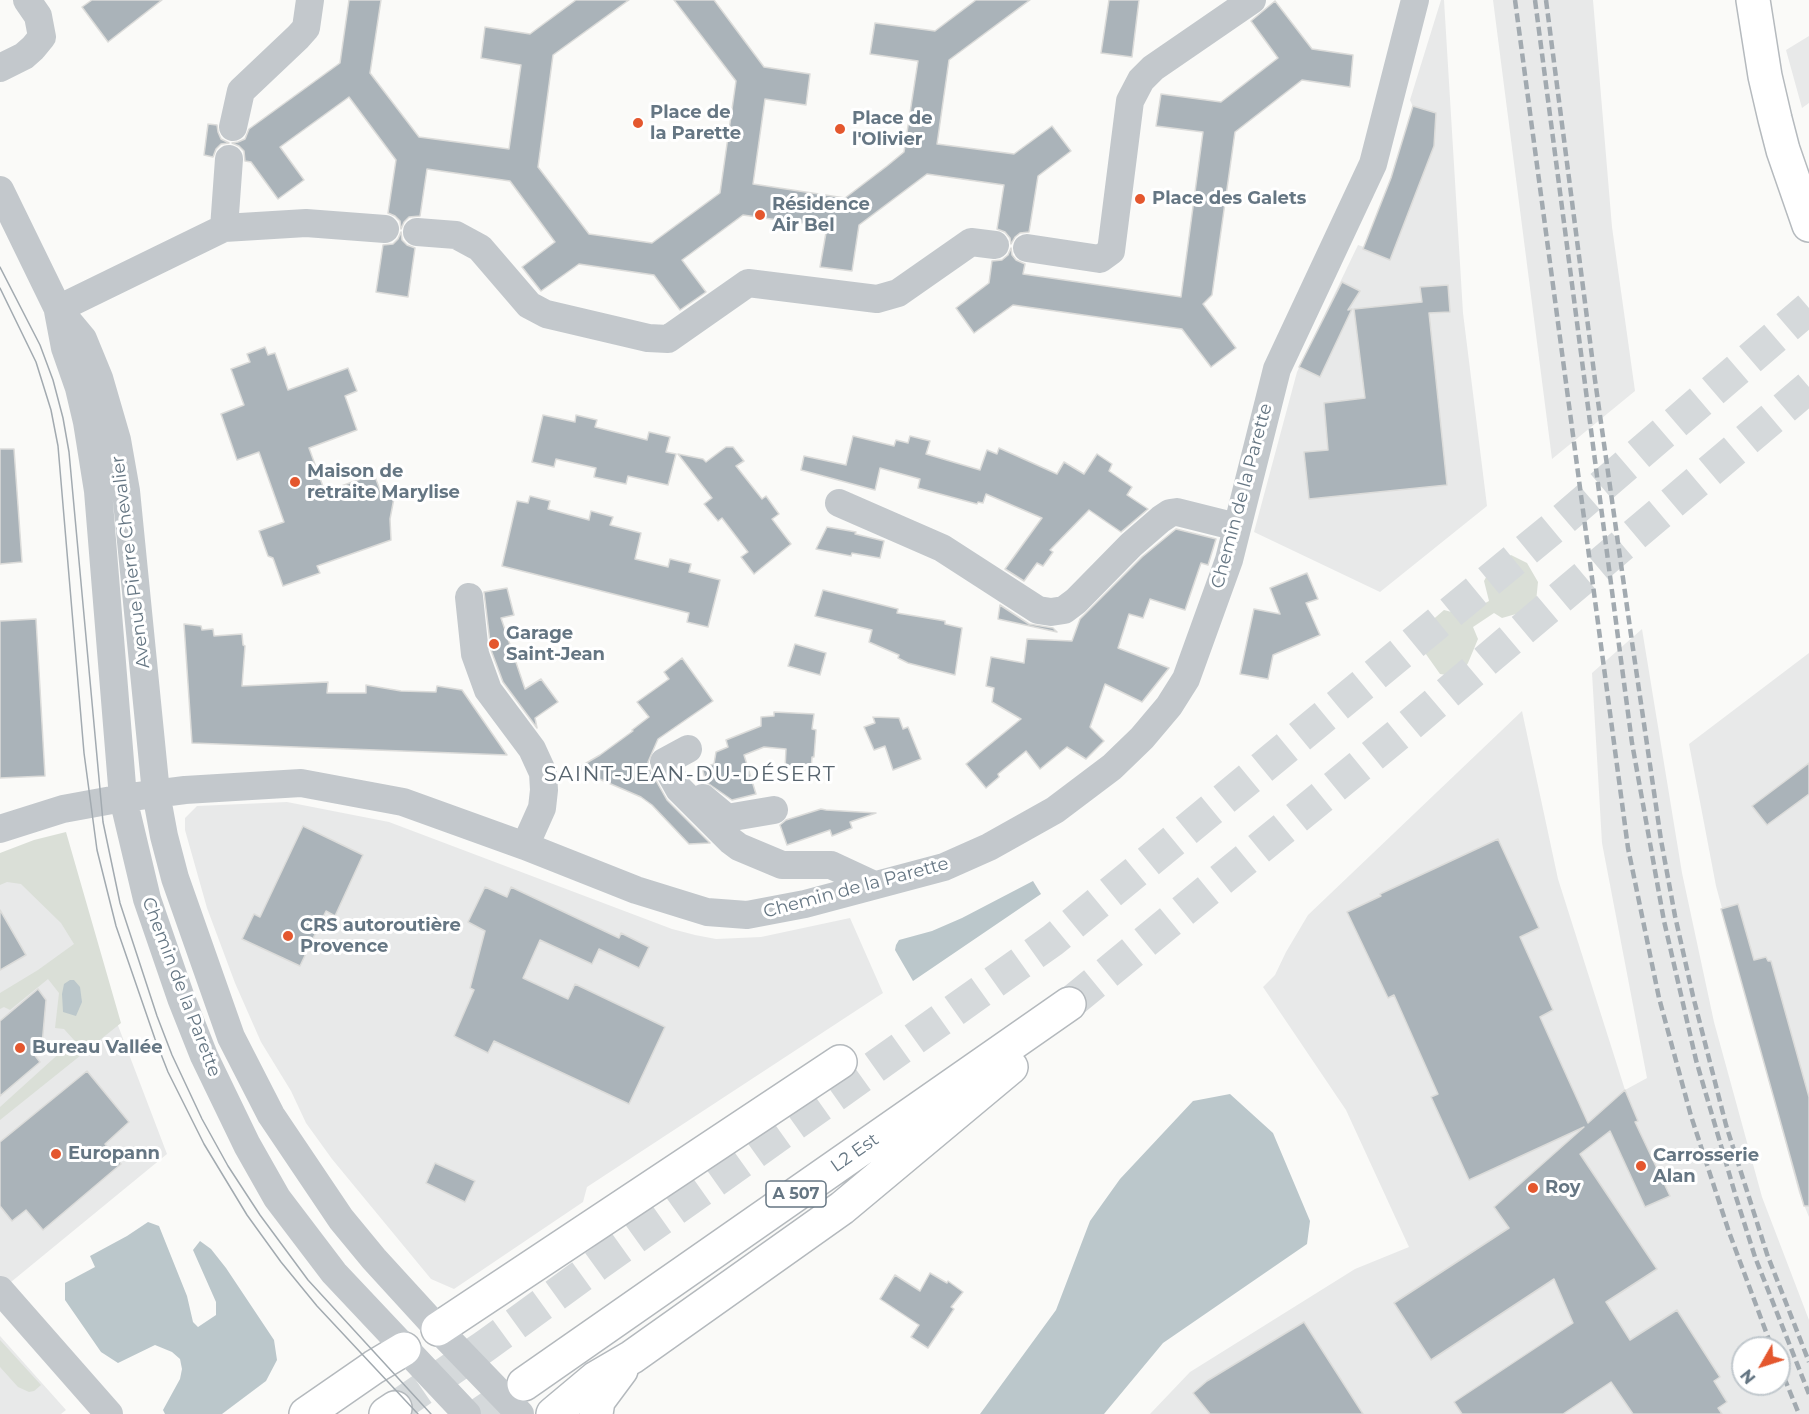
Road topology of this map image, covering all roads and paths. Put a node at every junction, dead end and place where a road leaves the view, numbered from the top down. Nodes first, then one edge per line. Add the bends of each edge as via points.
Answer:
1 (27, 0) edge
2 (310, 0) edge
3 (1252, 0) edge
4 (1415, 0) edge
5 (1734, 0) edge
6 (1753, 0) edge
7 (0, 68) edge
8 (1765, 76) junction
9 (233, 127) dead end
10 (229, 159) dead end
11 (0, 190) edge
12 (1809, 225) edge
13 (224, 228) junction
14 (385, 229) dead end
15 (417, 232) dead end
16 (995, 244) dead end
17 (1027, 248) dead end
18 (58, 309) junction
19 (839, 503) dead end
20 (1237, 527) junction
21 (469, 597) dead end
22 (688, 749) dead end
23 (679, 789) junction
24 (156, 793) junction
25 (123, 798) junction
26 (774, 810) dead end
27 (0, 829) edge
28 (525, 846) junction
29 (874, 885) junction
30 (840, 1062) dead end
31 (0, 1290) edge
32 (438, 1329) junction
33 (404, 1349) junction
34 (632, 1357) junction
35 (522, 1399) edge
36 (109, 1414) edge
37 (306, 1414) edge
38 (467, 1414) edge
39 (553, 1414) edge
40 (596, 1414) edge

1 - 7 street via 38,16 42,37 24,56
2 - 9 street via 306,28 241,90
3 - 17 street via 1141,80 1130,101 1112,251 1100,259
4 - 20 street, Chemin de la Parette via 1373,164 1277,369
5 - 8 main road
6 - 8 main road
8 - 12 main road via 1783,150
10 - 13 street
11 - 18 street, Avenue Pierre Chevalier
13 - 14 street via 306,223
13 - 18 street
15 - 16 street via 456,235 480,248 529,305 546,314 648,338 668,339 748,283 877,299 898,293 970,242
18 - 24 street, Avenue Pierre Chevalier via 83,339 117,440 126,491
18 - 25 street, Avenue Pierre Chevalier via 87,422 98,491
19 - 20 street via 942,548 1038,610 1051,612 1064,610 1076,601 1131,545 1170,513
20 - 29 street, Chemin de la Parette via 1186,679 1142,738 1112,767 1055,810 989,847 944,867
21 - 28 street via 475,654 488,690 532,749 543,773 542,808
22 - 23 street via 664,762
23 - 26 street via 697,793 727,818
23 - 29 street via 739,847 782,865 831,865
24 - 25 street, Chemin de la Parette
24 - 28 street, Chemin de la Parette via 301,783 403,802
24 - 32 street, Chemin de la Parette via 175,879 231,1037 271,1115 341,1219
25 - 27 street via 80,805
25 - 33 street, Chemin de la Parette via 147,899 181,998 247,1145 277,1198 334,1273
28 - 29 street, Chemin de la Parette via 636,890 707,912 762,913
30 - 32 main road
31 - 36 street
32 - 33 street
32 - 35 street, Chemin de la Parette
33 - 37 main road
33 - 38 street, Chemin de la Parette
34 - 35 main road, L2 Est / A 507 via 842,1208 1024,1056 1068,1004
34 - 39 main road via 596,1378
34 - 40 main road via 598,1401

